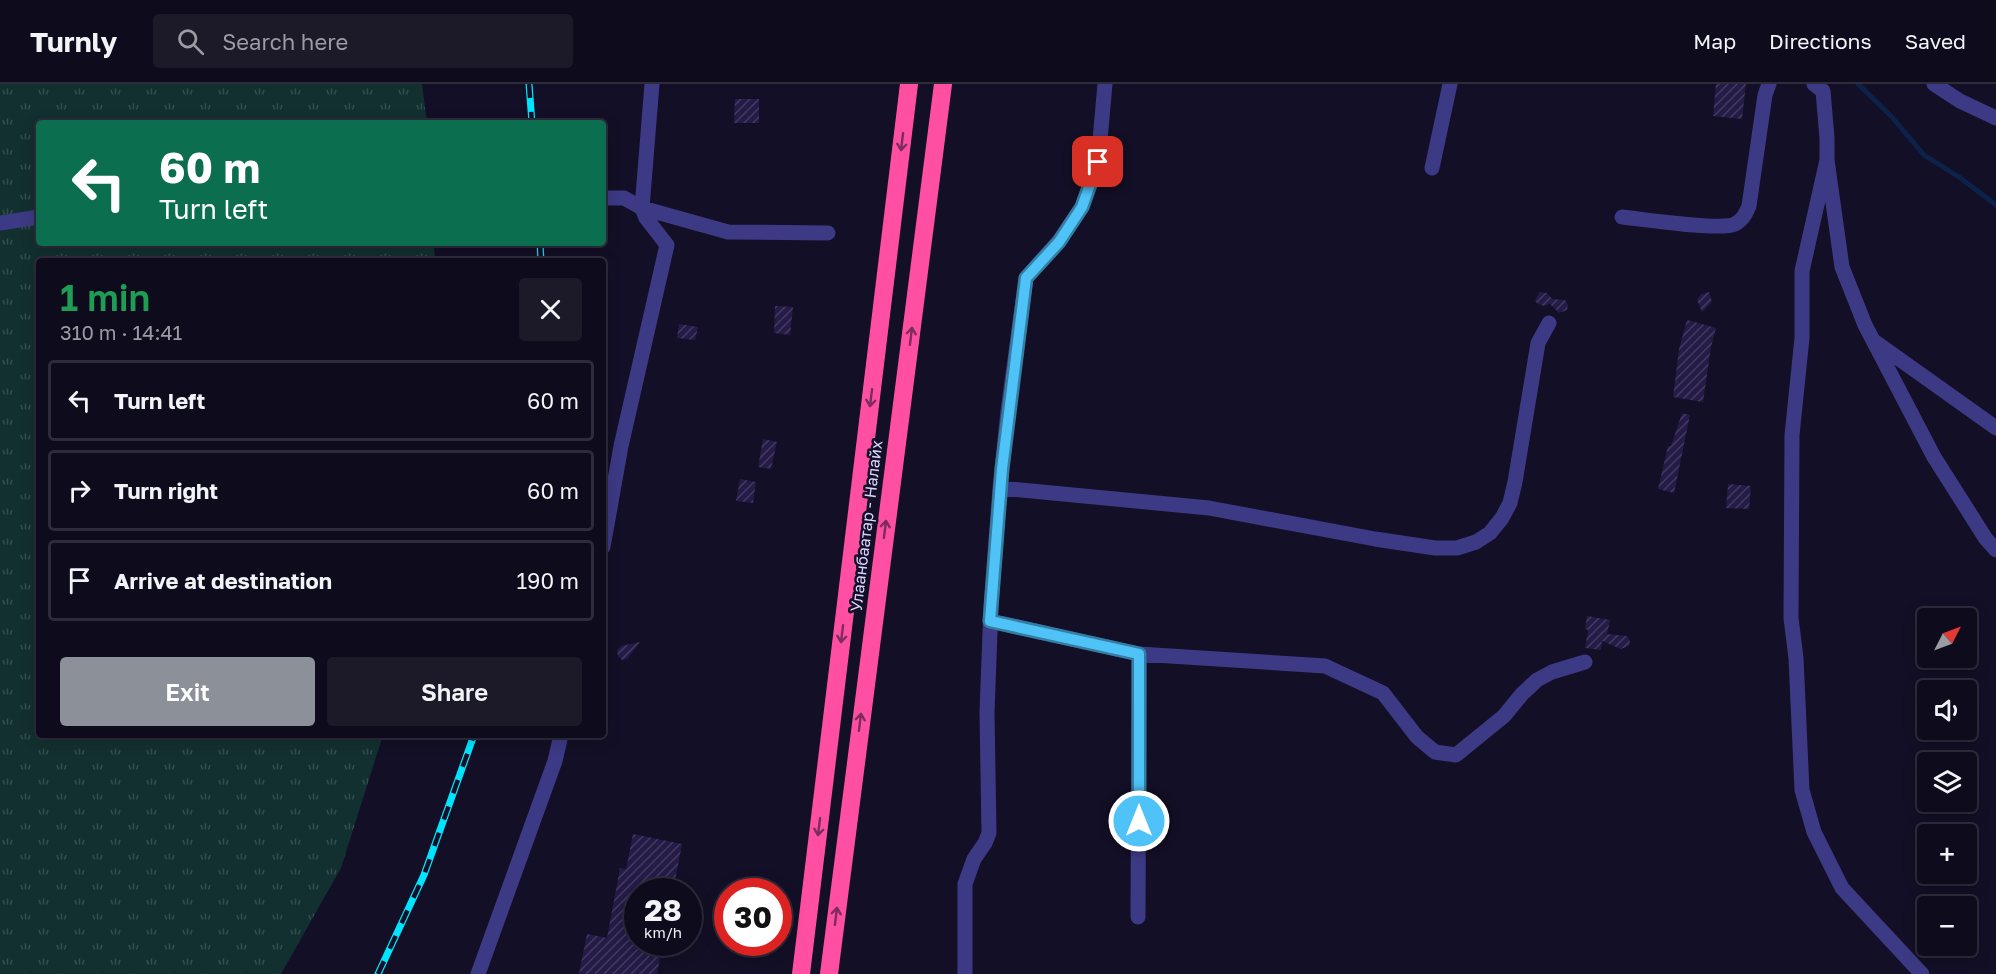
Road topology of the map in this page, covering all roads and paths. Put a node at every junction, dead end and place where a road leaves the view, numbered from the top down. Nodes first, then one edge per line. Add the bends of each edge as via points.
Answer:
1 (652, 84) edge
2 (909, 84) edge
3 (943, 84) edge
4 (1105, 84) edge
5 (1450, 84) edge
6 (1769, 84) edge
7 (1814, 84) edge
8 (1934, 84) edge
9 (1996, 118) edge
10 (1827, 160) junction
11 (1432, 168) dead end
12 (606, 198) edge
13 (642, 208) junction
14 (1622, 217) dead end
15 (36, 218) edge
16 (0, 223) edge
17 (828, 233) dead end
18 (1549, 323) dead end
19 (1872, 339) junction
20 (1996, 428) edge
21 (1000, 488) junction
22 (606, 530) edge
23 (1996, 550) edge
24 (990, 621) junction
25 (1139, 654) junction
26 (1585, 662) dead end
27 (560, 738) edge
28 (1138, 917) dead end
29 (478, 974) edge
30 (801, 974) edge
31 (829, 974) edge
32 (965, 974) edge
33 (1922, 974) edge

1 - 13 street
2 -> 30 highway, Улаанбаатар - Налайх
31 -> 3 highway, Улаанбаатар - Налайх
4 - 21 street via 1098,162 1082,207 1059,242 1026,278
5 - 11 street
6 - 14 street via 1749,206 1743,219 1734,225 1717,226
7 - 10 street via 1823,91
8 - 9 street
10 - 19 street via 1842,267
10 - 33 street via 1802,271 1802,338 1792,435 1791,618 1802,790 1814,832 1842,888
12 - 13 street via 624,198
13 - 17 street via 728,232
13 - 22 street via 667,245
15 - 16 street
18 - 21 street via 1538,343 1510,503 1490,533 1457,548 1375,539 1209,508
19 - 20 street
19 - 23 street via 1934,457
21 - 24 street
24 - 25 street
24 - 32 street via 989,834 964,884
25 - 26 street via 1325,666 1383,693 1435,752 1456,755 1504,716 1538,680
25 - 28 street
27 - 29 street

